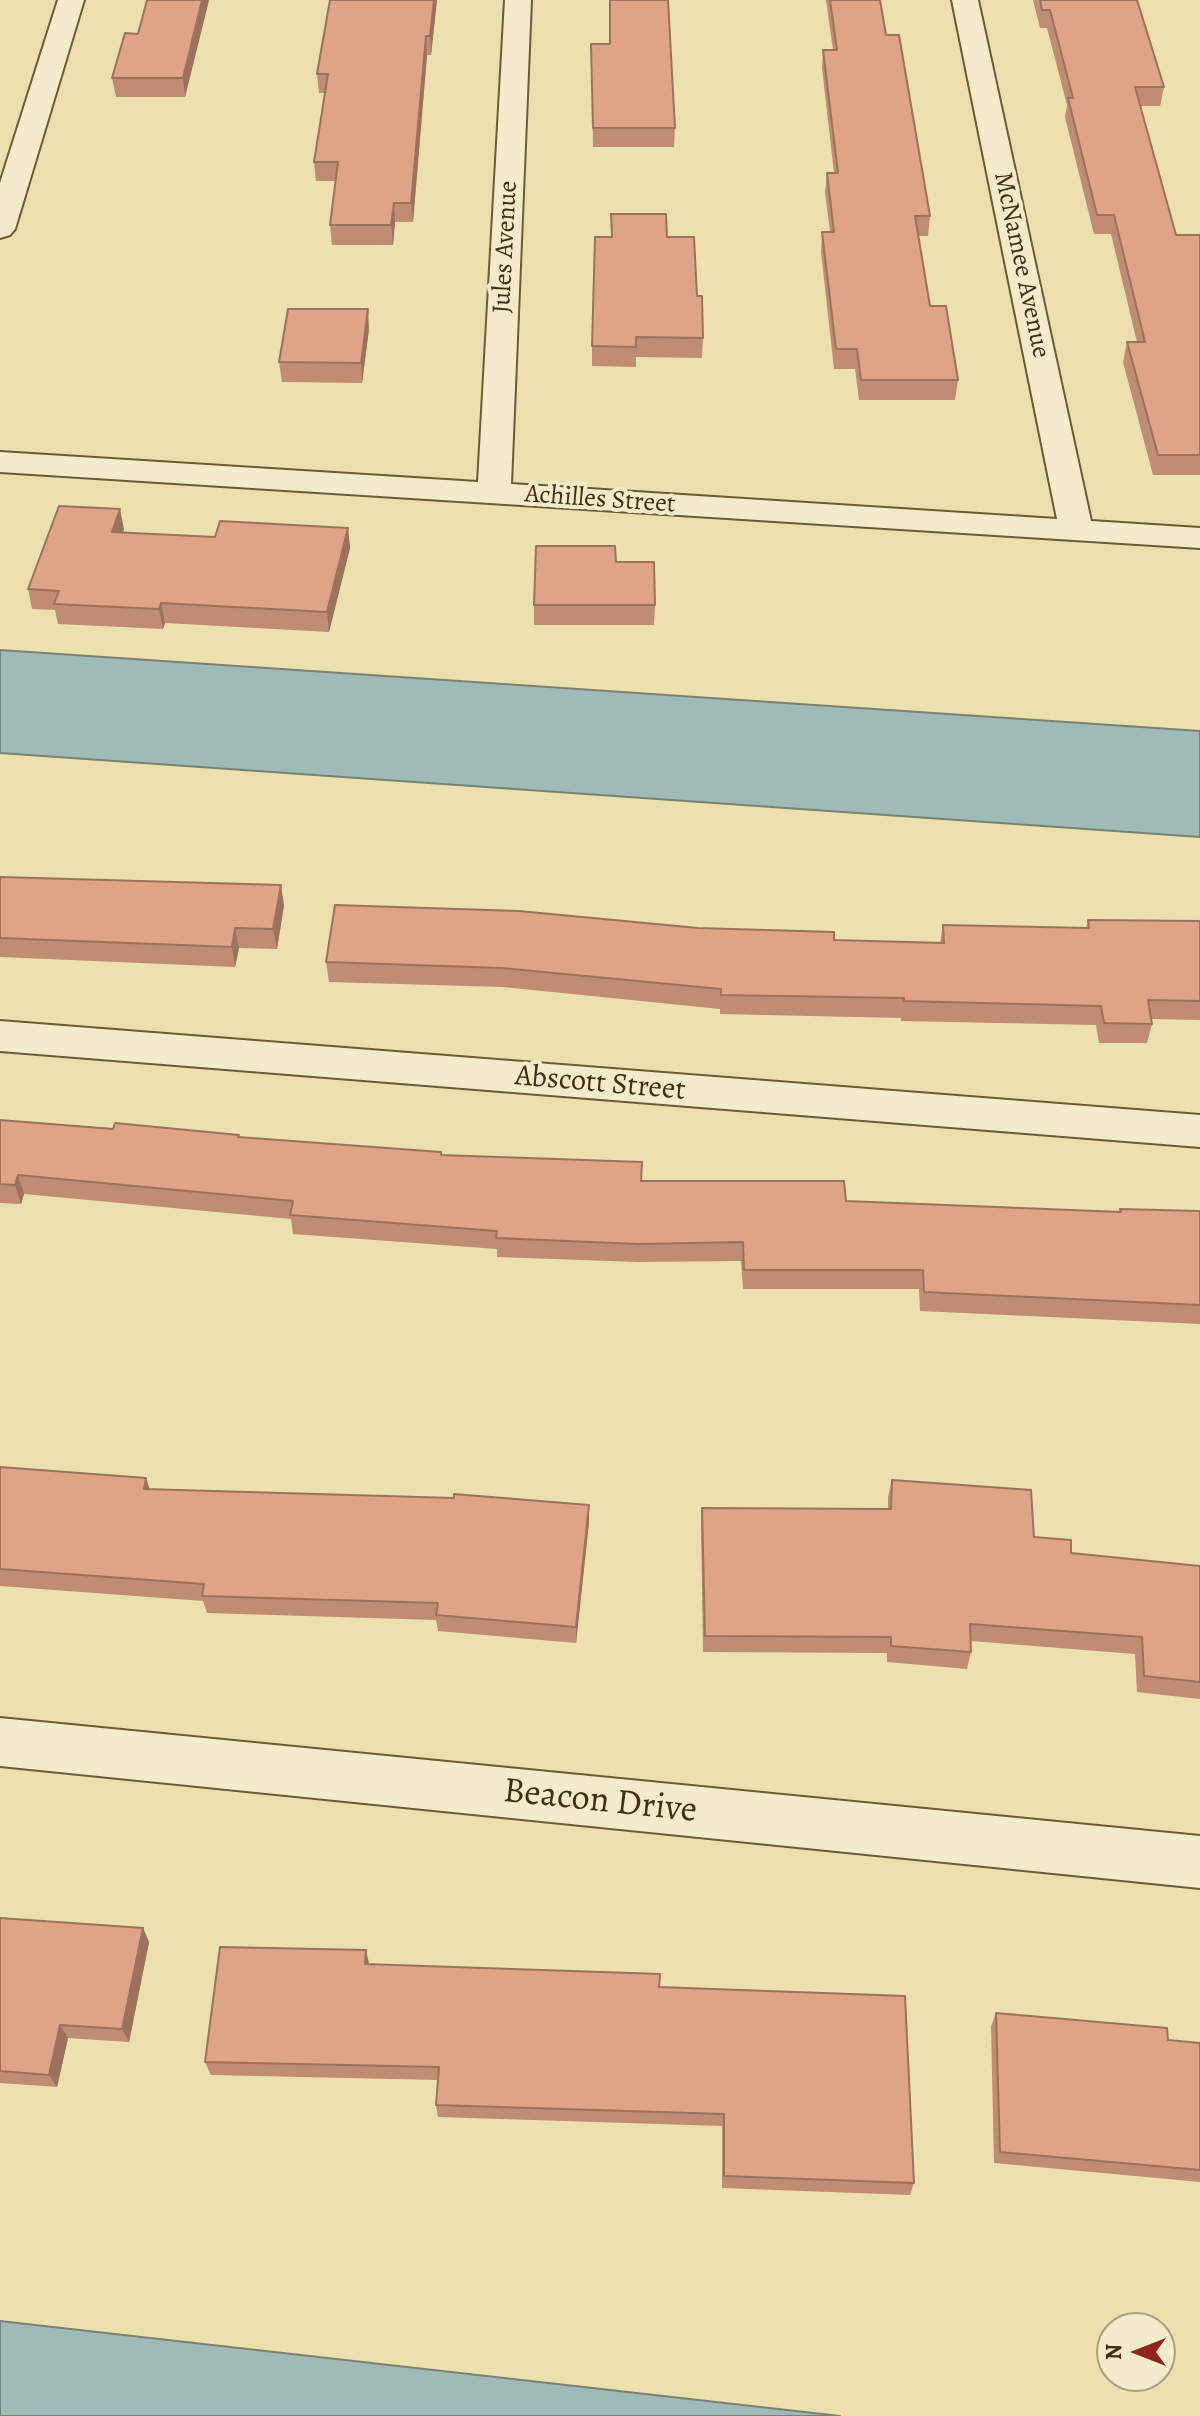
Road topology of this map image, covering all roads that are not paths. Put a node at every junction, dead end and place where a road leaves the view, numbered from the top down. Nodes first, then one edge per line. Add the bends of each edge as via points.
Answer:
1 (71, 0) edge
2 (518, 0) edge
3 (965, 0) edge
4 (0, 229) edge
5 (0, 462) edge
6 (494, 493) junction
7 (1076, 530) junction
8 (1200, 538) edge
9 (0, 1036) edge
10 (1200, 1131) edge
11 (0, 1742) edge
12 (1200, 1862) edge

1 - 4 street
2 - 6 street, Jules Avenue
3 - 7 street, McNamee Avenue
5 - 6 street, Achilles Street
6 - 7 street, Achilles Street
7 - 8 street, Achilles Street
9 - 10 street, Abscott Street
11 - 12 street, Beacon Drive

